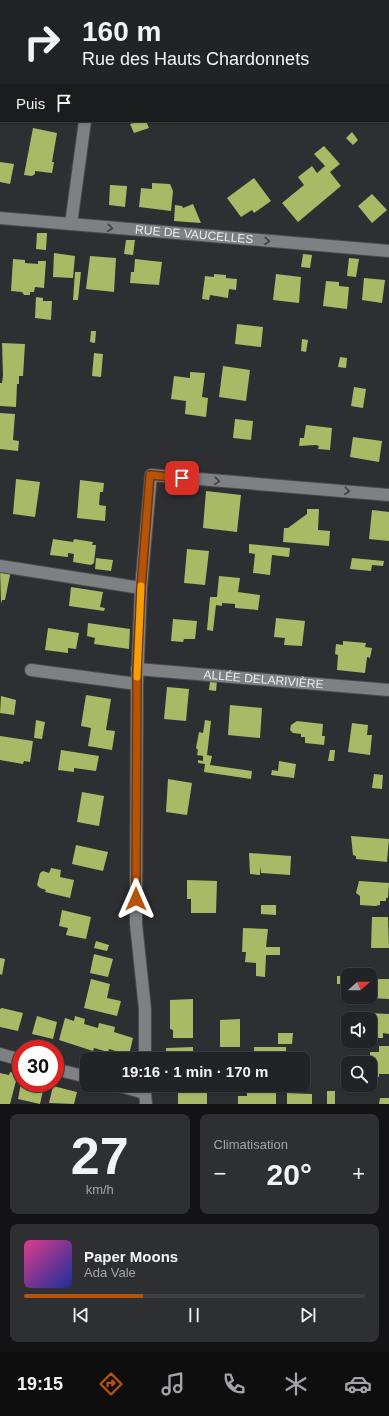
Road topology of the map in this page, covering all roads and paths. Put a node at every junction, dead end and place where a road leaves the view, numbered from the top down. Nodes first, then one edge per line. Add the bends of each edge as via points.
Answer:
1 (85, 122) edge
2 (0, 218) edge
3 (71, 224) junction
4 (389, 251) edge
5 (389, 495) edge
6 (0, 566) edge
7 (141, 588) junction
8 (137, 668) junction
9 (31, 670) dead end
10 (137, 684) junction
11 (389, 690) edge
12 (145, 1052) edge
13 (0, 1054) edge
14 (12, 1057) edge
15 (64, 1071) edge
16 (80, 1075) edge

1 - 3 street
2 - 3 street, RUE DE VAUCELLES
3 -> 4 street, RUE DE VAUCELLES
7 -> 5 street via 150,475
6 - 7 street
7 - 8 street
8 - 10 street
8 - 11 street, ALLÉE DELARIVIÈRE
9 - 10 street
10 - 12 street via 136,924 145,1009
13 - 14 street
15 - 16 street

